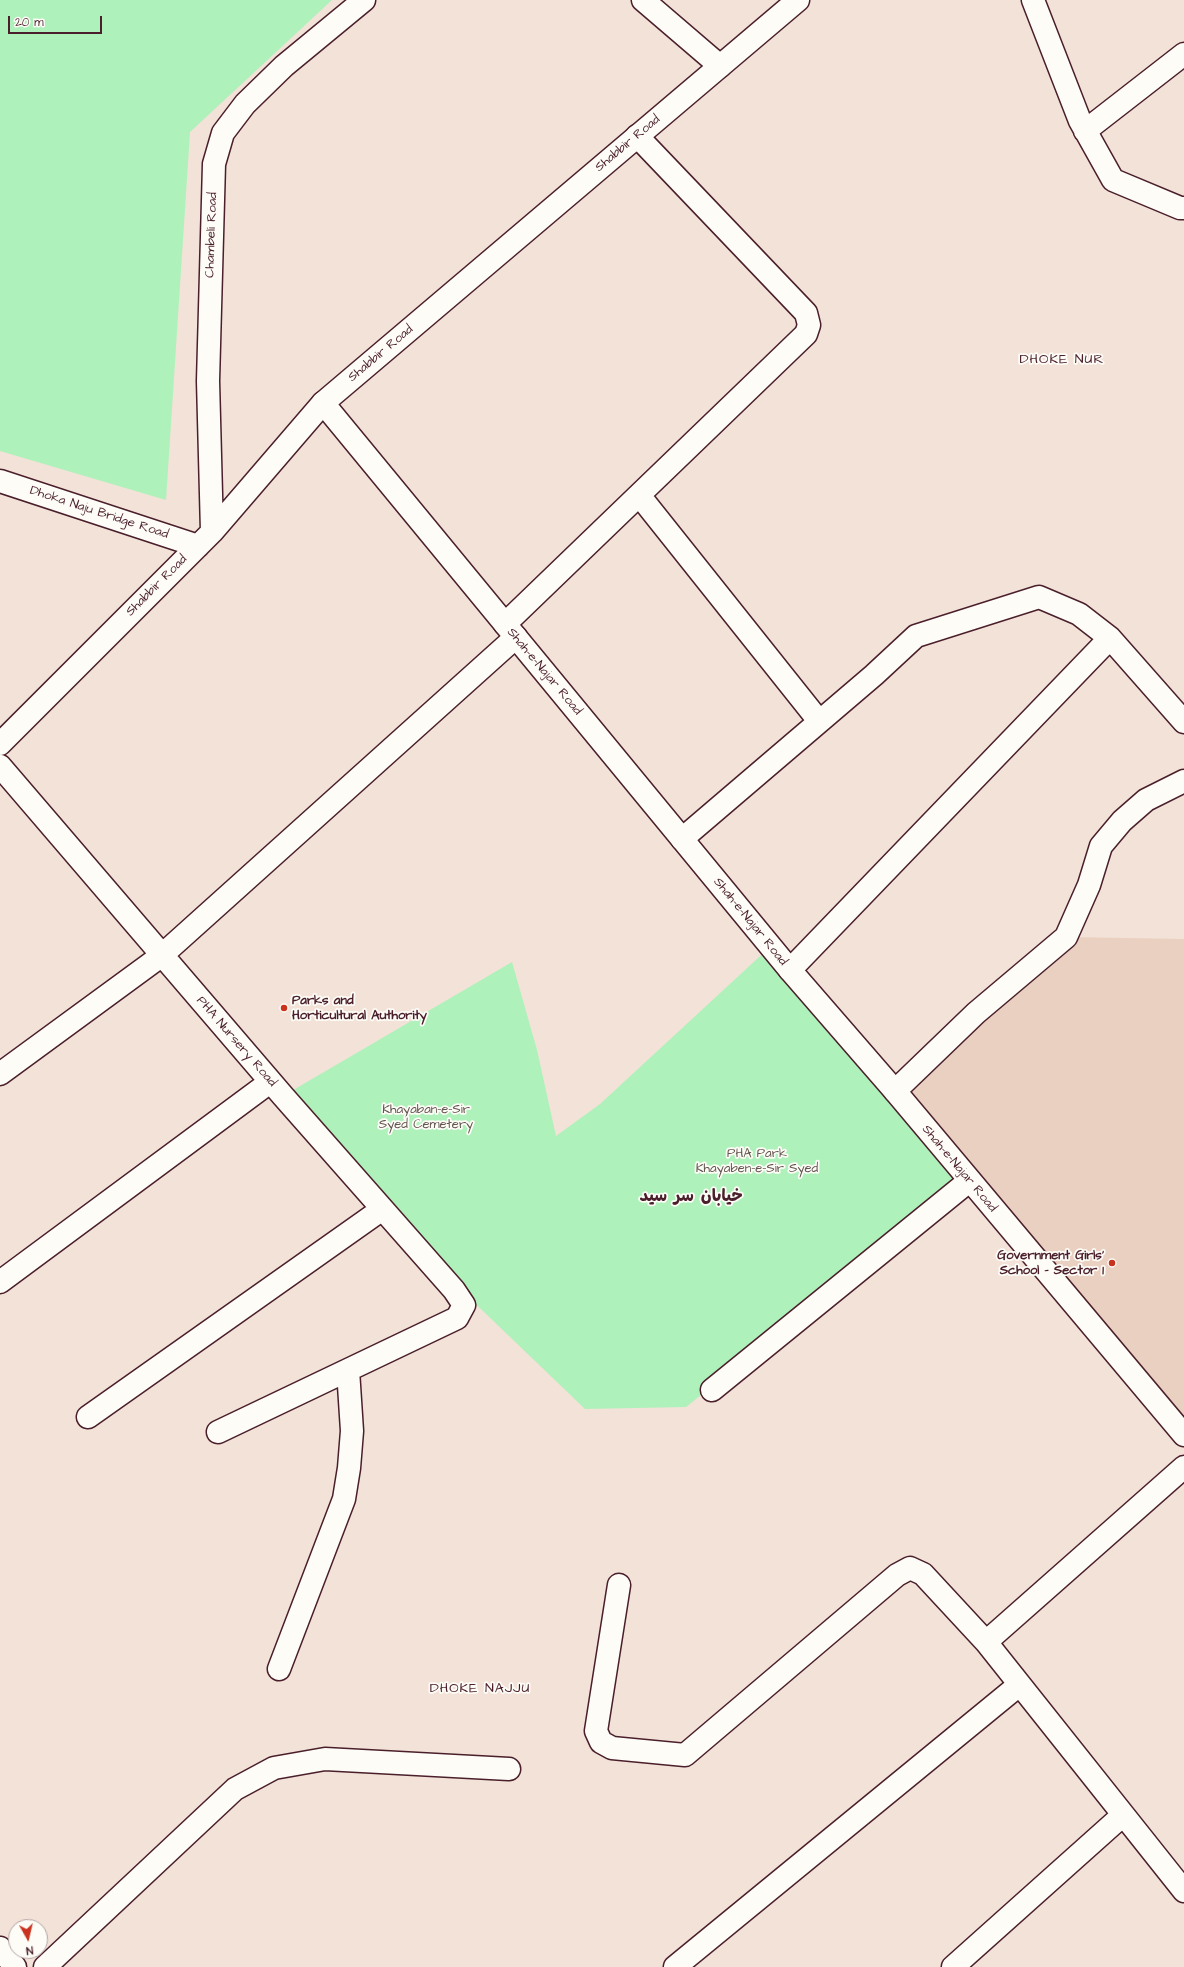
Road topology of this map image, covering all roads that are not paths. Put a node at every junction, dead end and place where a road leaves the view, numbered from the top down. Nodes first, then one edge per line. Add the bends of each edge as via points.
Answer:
1 (364, 0) edge
2 (643, 0) edge
3 (798, 0) edge
4 (1033, 0) edge
5 (1184, 54) edge
6 (720, 66) junction
7 (1085, 131) junction
8 (637, 136) junction
9 (1184, 208) edge
10 (323, 403) junction
11 (0, 481) edge
12 (639, 495) junction
13 (205, 539) junction
14 (510, 630) junction
15 (1110, 638) junction
16 (819, 721) junction
17 (1184, 722) edge
18 (0, 744) edge
19 (0, 766) edge
20 (1184, 781) edge
21 (682, 839) junction
22 (161, 956) junction
23 (790, 970) junction
24 (0, 1074) edge
25 (270, 1082) junction
26 (895, 1091) junction
27 (969, 1182) junction
28 (381, 1210) junction
29 (0, 1282) edge
30 (348, 1370) junction
31 (712, 1390) dead end
32 (88, 1417) dead end
33 (218, 1432) dead end
34 (1184, 1435) edge
35 (1184, 1467) edge
36 (619, 1585) dead end
37 (986, 1642) junction
38 (279, 1670) dead end
39 (1019, 1685) junction
40 (509, 1769) dead end
41 (1123, 1815) junction
42 (1184, 1891) edge
43 (0, 1948) edge
44 (15, 1967) edge
45 (45, 1967) edge
46 (675, 1967) edge
47 (953, 1967) edge

1 - 13 street, Chambeli Road via 284,66 245,104 223,133 214,164
2 - 6 street
3 - 6 street, Shabbir Road
4 - 7 street
5 - 7 street
6 - 8 street, Shabbir Road
7 - 9 street via 1113,180
8 - 10 street, Shabbir Road
8 - 12 street via 806,313 809,325 806,334
10 - 13 street, Shabbir Road
10 - 14 street, Shah-e-Najar Road
11 - 13 street, Dhoka Naju Bridge Road
12 - 14 street
12 - 16 street
13 - 18 street, Shabbir Road
14 - 21 street, Shah-e-Najar Road
14 - 22 street
15 - 16 street via 1079,614 1039,597 916,636
15 - 17 street
15 - 23 street
16 - 21 street
19 - 22 street, PHA Nursery Road
20 - 26 street via 1146,800 1122,821 1101,846 1089,885 1066,937 976,1013
21 - 23 street, Shah-e-Najar Road
22 - 24 street
22 - 25 street, PHA Nursery Road
23 - 26 street, Shah-e-Najar Road
25 - 28 street, PHA Nursery Road
25 - 29 street
26 - 27 street, Shah-e-Najar Road
27 - 31 street
27 - 34 street, Shah-e-Najar Road
28 - 30 street, PHA Nursery Road via 454,1290 464,1305 457,1318
28 - 32 street
30 - 33 street
30 - 38 street via 352,1432 344,1499
35 - 37 street
36 - 37 street via 596,1731 601,1742 612,1748 685,1755 897,1575 910,1568 923,1574
37 - 39 street
39 - 41 street
39 - 46 street
40 - 45 street via 325,1759 274,1768 235,1789
41 - 42 street
41 - 47 street
43 - 44 street

